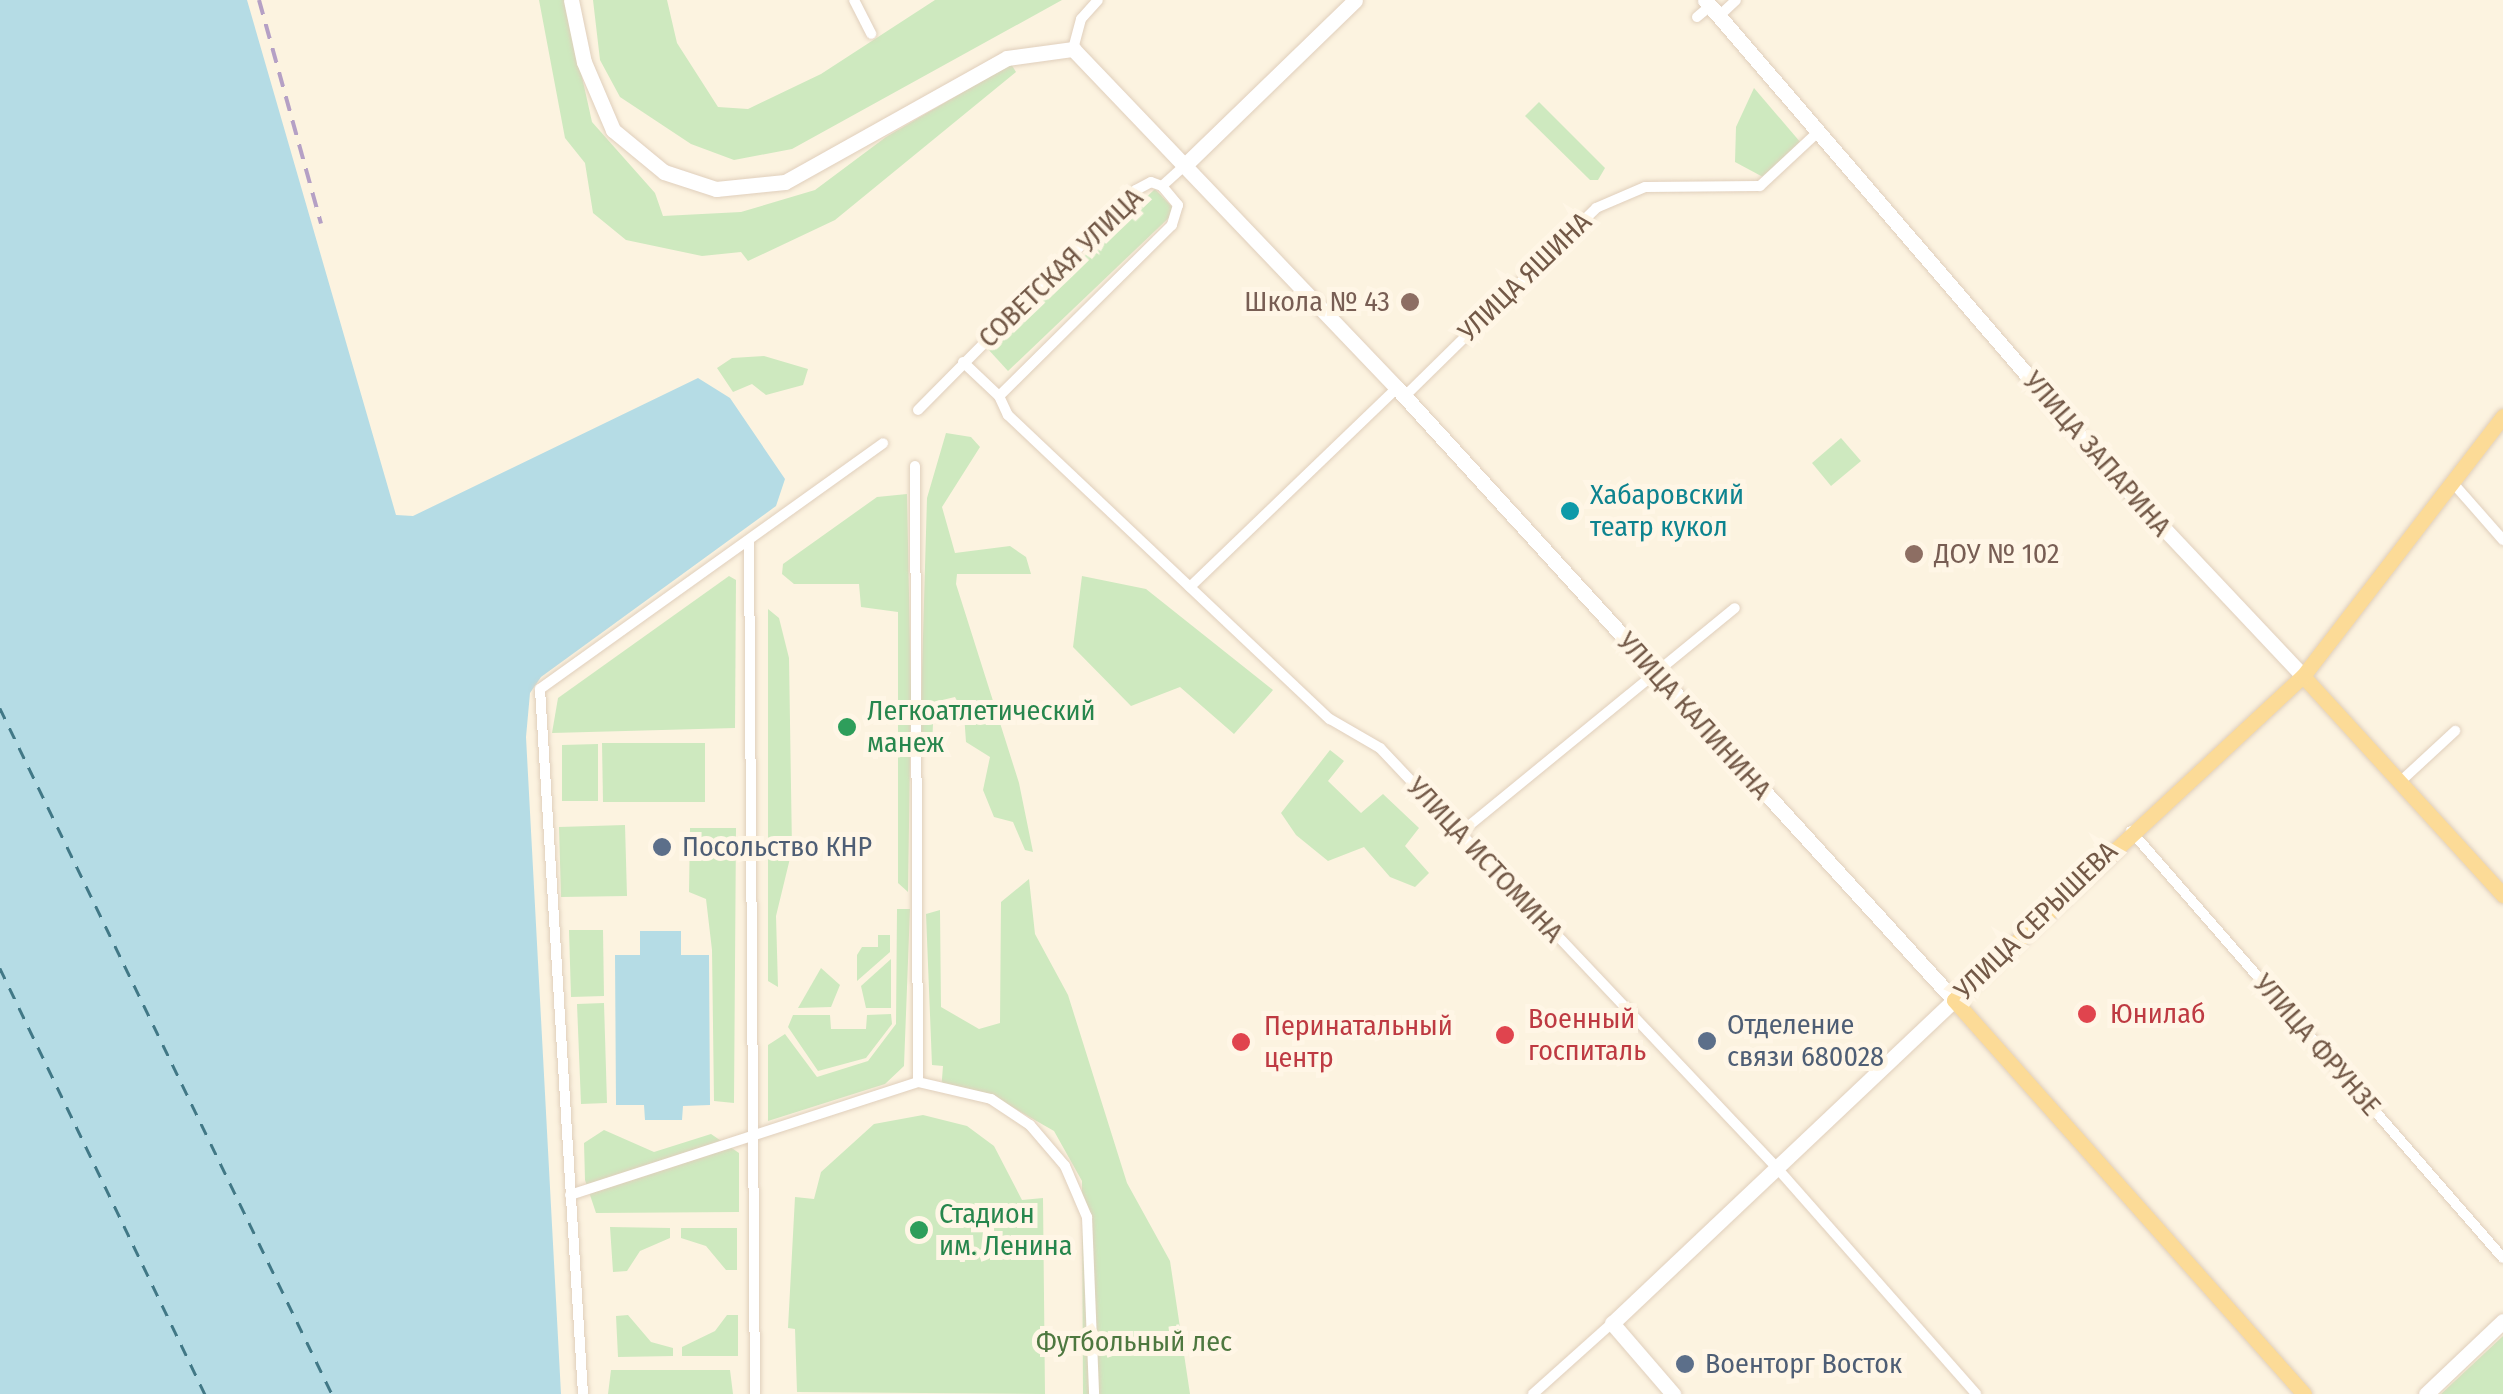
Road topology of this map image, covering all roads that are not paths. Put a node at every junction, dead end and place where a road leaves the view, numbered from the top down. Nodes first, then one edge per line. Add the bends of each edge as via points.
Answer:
1 (571, 0) edge
2 (854, 0) edge
3 (1098, 0) edge
4 (1355, 0) edge
5 (1736, 0) edge
6 (1708, 10) edge
7 (871, 34) dead end
8 (1072, 49) junction
9 (1820, 131) junction
10 (1184, 166) junction
11 (1162, 186) junction
12 (963, 362) junction
13 (1401, 392) junction
14 (999, 396) junction
15 (918, 410) dead end
16 (2503, 416) edge
17 (883, 443) dead end
18 (914, 466) dead end
19 (2453, 484) junction
20 (2503, 540) edge
21 (750, 542) junction
22 (1190, 588) junction
23 (1735, 608) dead end
24 (1656, 672) junction
25 (2303, 676) junction
26 (2455, 731) dead end
27 (2401, 781) junction
28 (2131, 831) junction
29 (1460, 833) junction
30 (2503, 895) edge
31 (1954, 1000) junction
32 (918, 1082) junction
33 (752, 1134) junction
34 (1777, 1168) junction
35 (570, 1195) junction
36 (2503, 1258) edge
37 (2503, 1322) edge
38 (1612, 1324) junction
39 (583, 1394) edge
40 (755, 1394) edge
41 (1094, 1394) edge
42 (1533, 1394) edge
43 (1674, 1394) edge
44 (1976, 1394) edge
45 (2304, 1394) edge
46 (2426, 1394) edge

1 - 8 main road via 584,62 614,130 664,172 716,190 785,182 1007,58 1040,48
2 - 7 street
3 - 8 street via 1081,19
4 - 10 main road, СОВЕТСКАЯ УЛИЦА
5 - 6 street
6 - 9 main road, УЛИЦА ЗАПАРИНА
8 - 10 main road, УЛИЦА КАЛИНИНА
9 - 13 street, УЛИЦА ЯШИНА via 1760,186 1645,187 1596,208
9 - 25 main road, УЛИЦА ЗАПАРИНА via 2118,481
10 - 11 street, СОВЕТСКАЯ УЛИЦА
10 - 13 main road, УЛИЦА КАЛИНИНА
11 - 12 street, СОВЕТСКАЯ УЛИЦА via 1152,182 1136,190
11 - 14 street, СОВЕТСКАЯ УЛИЦА via 1178,205 1172,226
12 - 14 street, УЛИЦА ИСТОМИНА
12 - 15 street, СОВЕТСКАЯ УЛИЦА
13 - 22 street, УЛИЦА ЯШИНА
13 - 24 main road, УЛИЦА КАЛИНИНА
14 - 22 street, УЛИЦА ИСТОМИНА via 1008,415
16 - 19 main road, УЛИЦА СЕРЫШЕВА
17 - 21 street
18 - 32 street
19 - 20 street
19 - 25 main road, УЛИЦА СЕРЫШЕВА
21 - 33 street
21 - 35 street via 540,688
22 - 29 street, УЛИЦА ИСТОМИНА via 1330,720 1380,748
23 - 24 street
24 - 29 street
24 - 31 main road, УЛИЦА КАЛИНИНА
25 - 27 main road, УЛИЦА ЗАПАРИНА
25 - 28 main road, УЛИЦА СЕРЫШЕВА
26 - 27 street
27 - 30 main road, УЛИЦА ЗАПАРИНА
28 - 31 main road, УЛИЦА СЕРЫШЕВА
28 - 36 street, УЛИЦА ФРУНЗЕ
29 - 34 street, УЛИЦА ИСТОМИНА
31 - 34 main road, УЛИЦА СЕРЫШЕВА
31 - 45 main road, УЛИЦА КАЛИНИНА
32 - 33 street
32 - 41 street via 991,1099 1030,1125 1065,1166 1088,1217
33 - 35 street
33 - 40 street
34 - 38 main road, УЛИЦА СЕРЫШЕВА
34 - 44 street, УЛИЦА ИСТОМИНА
35 - 39 street
37 - 46 main road
38 - 42 street, УЛИЦА СЕРЫШЕВА
38 - 43 main road

